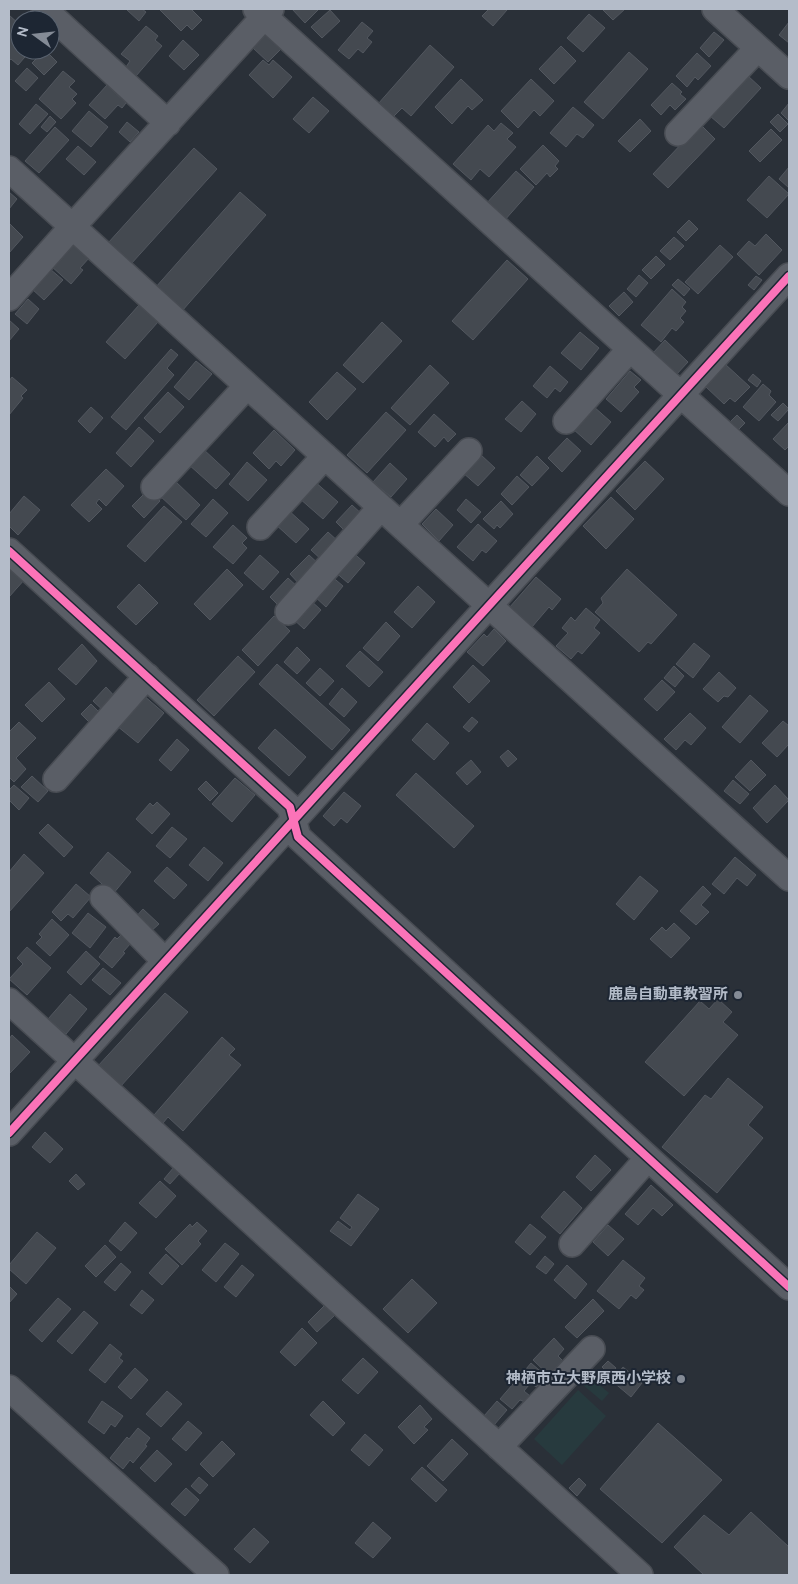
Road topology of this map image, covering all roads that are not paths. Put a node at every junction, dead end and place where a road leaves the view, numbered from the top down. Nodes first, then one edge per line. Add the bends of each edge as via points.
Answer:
1 (44, 9) edge
2 (715, 9) edge
3 (264, 11) edge
4 (758, 48) junction
5 (789, 76) edge
6 (168, 122) junction
7 (678, 133) dead end
8 (9, 169) edge
9 (72, 226) junction
10 (789, 276) edge
11 (9, 298) edge
12 (630, 349) junction
13 (247, 386) junction
14 (680, 394) junction
15 (566, 421) dead end
16 (469, 451) dead end
17 (325, 456) junction
18 (154, 487) dead end
19 (789, 494) edge
20 (381, 507) junction
21 (400, 524) junction
22 (260, 527) dead end
23 (9, 551) edge
24 (490, 606) junction
25 (288, 612) dead end
26 (147, 676) junction
27 (56, 779) dead end
28 (294, 819) junction
29 (789, 878) edge
30 (103, 898) dead end
31 (165, 961) junction
32 (9, 1000) edge
33 (75, 1060) junction
34 (9, 1132) edge
35 (648, 1158) junction
36 (572, 1244) dead end
37 (789, 1287) edge
38 (592, 1349) dead end
39 (9, 1388) edge
40 (499, 1447) junction
41 (216, 1575) edge
42 (640, 1575) edge

1 - 6 street
2 - 4 street
3 - 6 street
3 - 12 street
4 - 5 street
4 - 7 street
6 - 9 street
8 - 9 street
9 - 11 street
9 - 13 street
10 - 14 street
12 - 14 street
12 - 15 street
13 - 17 street
13 - 18 street
14 - 19 street
14 - 24 street
16 - 21 street
17 - 20 street
17 - 22 street
20 - 21 street
20 - 25 street
21 - 24 street
23 - 26 street
24 - 28 street
24 - 29 street
26 - 27 street
26 - 28 street via 290,807
28 - 31 street
28 - 35 street via 298,837
30 - 31 street
31 - 33 street
32 - 33 street
33 - 34 street
33 - 40 street
35 - 36 street
35 - 37 street
38 - 40 street
39 - 41 street
40 - 42 street

